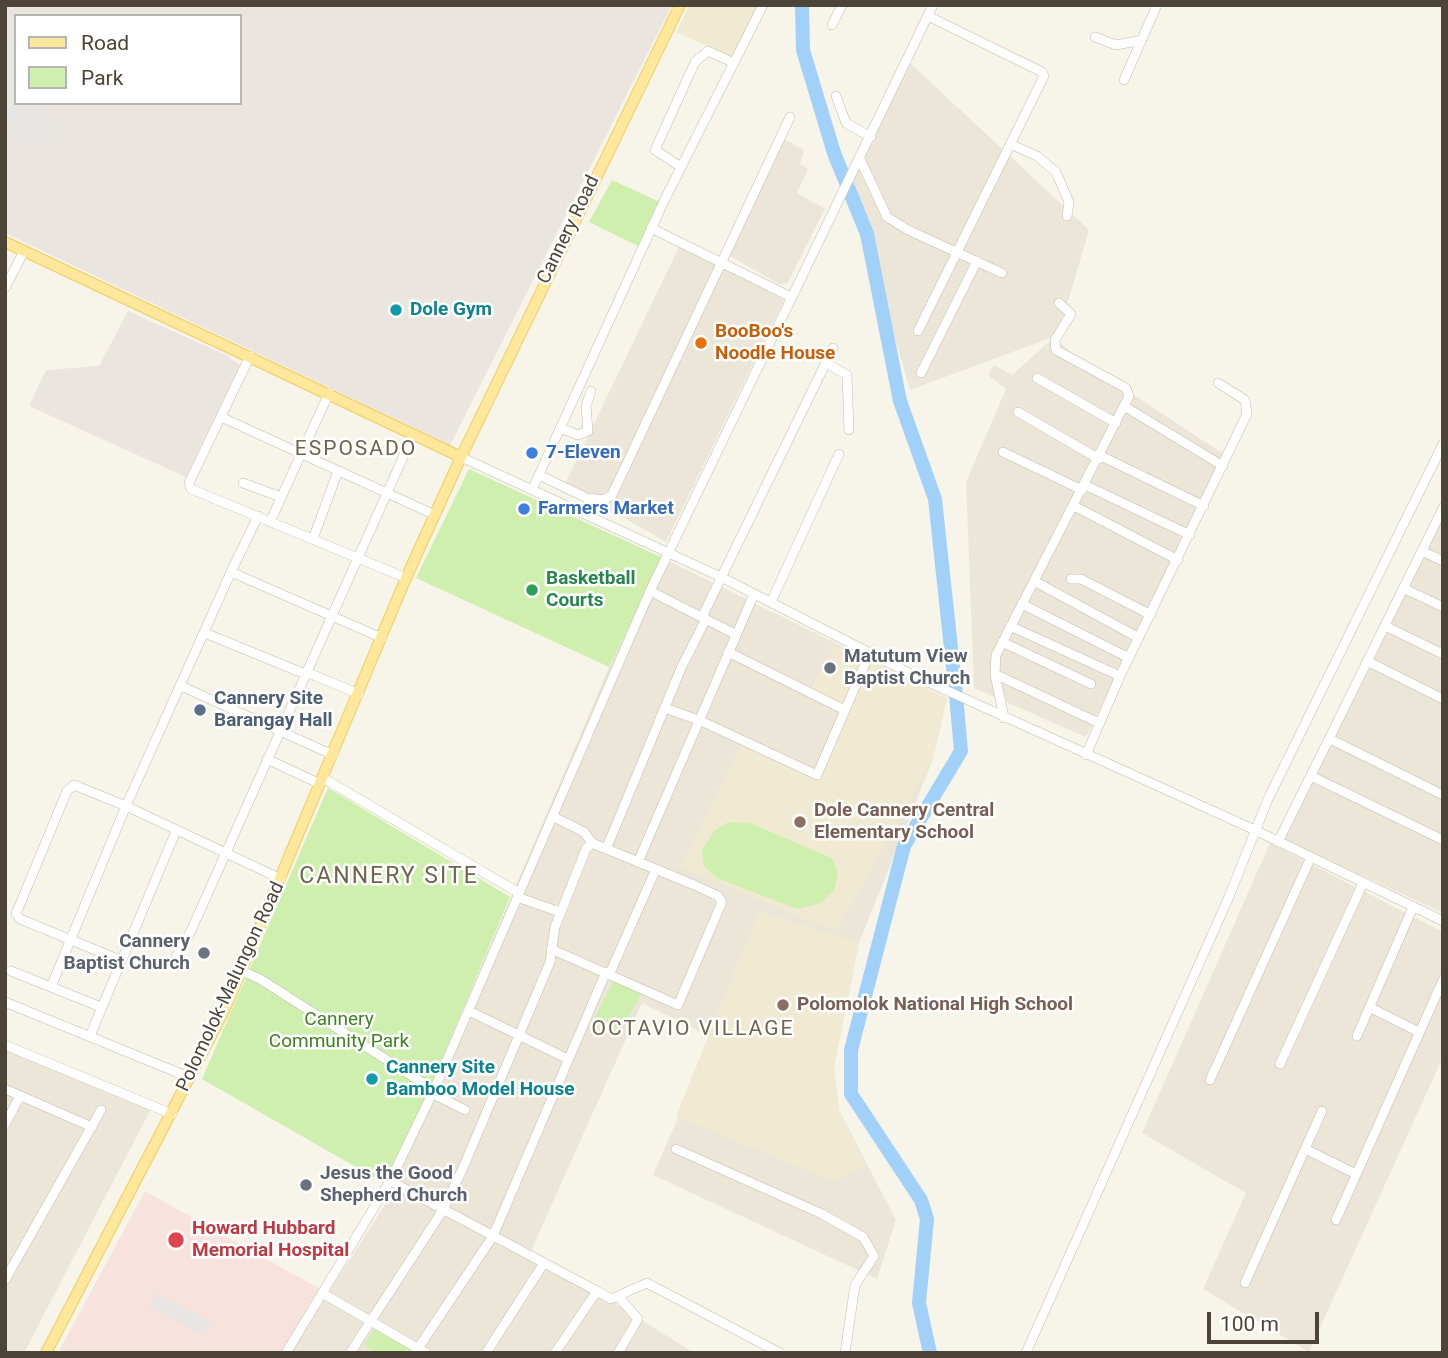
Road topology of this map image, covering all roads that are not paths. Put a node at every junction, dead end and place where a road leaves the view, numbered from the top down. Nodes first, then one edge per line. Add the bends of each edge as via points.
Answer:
1 (680, 5) edge
2 (763, 5) edge
3 (842, 5) edge
4 (933, 5) edge
5 (1157, 5) edge
6 (928, 16) junction
7 (832, 25) dead end
8 (1095, 37) dead end
9 (1142, 40) junction
10 (734, 63) junction
11 (1124, 80) dead end
12 (836, 96) dead end
13 (790, 117) dead end
14 (871, 137) junction
15 (1010, 144) junction
16 (860, 159) junction
17 (681, 167) junction
18 (1067, 216) dead end
19 (651, 228) junction
20 (5, 242) edge
21 (24, 251) junction
22 (959, 253) junction
23 (977, 261) junction
24 (721, 262) junction
25 (1002, 273) dead end
26 (5, 288) edge
27 (790, 297) junction
28 (1059, 303) dead end
29 (918, 331) dead end
30 (833, 348) dead end
31 (250, 356) junction
32 (826, 363) junction
33 (921, 373) dead end
34 (1037, 378) dead end
35 (1218, 383) dead end
36 (591, 391) dead end
37 (329, 393) junction
38 (1124, 406) junction
39 (1018, 412) dead end
40 (221, 417) junction
41 (1116, 424) junction
42 (560, 428) junction
43 (849, 430) dead end
44 (413, 435) junction
45 (1443, 444) edge
46 (1003, 452) dead end
47 (301, 454) junction
48 (839, 454) dead end
49 (461, 457) junction
50 (1100, 458) junction
51 (1223, 466) junction
52 (338, 471) junction
53 (539, 475) junction
54 (243, 483) dead end
55 (1084, 487) junction
56 (532, 490) junction
57 (387, 493) junction
58 (281, 497) junction
59 (1074, 506) junction
60 (1204, 506) junction
61 (1443, 509) edge
62 (435, 515) junction
63 (258, 516) junction
64 (270, 522) junction
65 (1190, 535) junction
66 (313, 538) junction
67 (1422, 551) junction
68 (668, 553) junction
69 (359, 557) junction
70 (1178, 560) junction
71 (1443, 561) edge
72 (232, 572) junction
73 (406, 578) junction
74 (723, 578) junction
75 (1071, 579) dead end
76 (1034, 581) junction
77 (1403, 588) junction
78 (650, 591) junction
79 (754, 594) junction
80 (771, 602) junction
81 (1022, 604) junction
82 (1443, 607) edge
83 (331, 615) junction
84 (1151, 615) junction
85 (704, 618) junction
86 (1010, 626) junction
87 (1384, 626) junction
88 (205, 633) junction
89 (735, 634) junction
90 (382, 638) junction
91 (1139, 638) junction
92 (1002, 642) junction
93 (728, 652) junction
94 (1443, 654) edge
95 (870, 655) junction
96 (1129, 658) junction
97 (1367, 661) junction
98 (306, 673) junction
99 (995, 674) junction
100 (1120, 676) junction
101 (1091, 684) dead end
102 (181, 686) junction
103 (359, 694) junction
104 (1443, 699) edge
105 (665, 708) junction
106 (845, 709) junction
107 (1004, 718) junction
108 (701, 721) junction
109 (1099, 723) junction
110 (280, 731) junction
111 (1330, 739) junction
112 (333, 755) junction
113 (1086, 755) junction
114 (267, 760) junction
115 (1311, 776) junction
116 (322, 781) junction
117 (1443, 795) edge
118 (126, 806) junction
119 (552, 816) junction
120 (1255, 830) junction
121 (176, 831) junction
122 (1443, 840) edge
123 (1278, 842) junction
124 (592, 843) junction
125 (607, 847) junction
126 (224, 854) junction
127 (1311, 857) junction
128 (638, 862) junction
129 (656, 869) junction
130 (281, 879) junction
131 (1363, 883) junction
132 (518, 895) junction
133 (1413, 907) junction
134 (560, 912) junction
135 (1443, 920) edge
136 (73, 940) junction
137 (551, 949) junction
138 (176, 957) dead end
139 (120, 960) junction
140 (11, 971) dead end
141 (242, 971) junction
142 (608, 972) junction
143 (1443, 980) edge
144 (51, 987) junction
145 (5, 1002) edge
146 (101, 1007) junction
147 (1371, 1008) junction
148 (469, 1011) junction
149 (1419, 1032) junction
150 (519, 1034) junction
151 (90, 1036) junction
152 (1357, 1036) dead end
153 (5, 1045) edge
154 (568, 1059) junction
155 (1280, 1064) dead end
156 (191, 1078) junction
157 (1210, 1080) dead end
158 (5, 1089) edge
159 (433, 1092) junction
160 (20, 1096) junction
161 (101, 1110) dead end
162 (465, 1110) dead end
163 (1322, 1111) dead end
164 (172, 1114) junction
165 (5, 1124) edge
166 (92, 1127) junction
167 (677, 1149) dead end
168 (1305, 1149) junction
169 (1356, 1174) junction
170 (390, 1181) junction
171 (443, 1210) junction
172 (1336, 1220) dead end
173 (493, 1236) junction
174 (544, 1263) junction
175 (5, 1280) edge
176 (1245, 1283) dead end
177 (597, 1291) junction
178 (322, 1293) junction
179 (618, 1296) junction
180 (371, 1322) junction
181 (420, 1351) edge
182 (46, 1353) edge
183 (286, 1353) edge
184 (350, 1353) edge
185 (486, 1353) edge
186 (555, 1353) edge
187 (618, 1353) edge
188 (780, 1353) edge
189 (845, 1353) edge
190 (1026, 1353) edge

1 - 49 main road, Cannery Road
2 - 10 street
3 - 7 street
4 - 6 street
5 - 9 street
6 - 14 street
6 - 15 street via 1044,74
8 - 9 street via 1116,45
9 - 11 street
10 - 17 street
10 - 17 street via 709,51 697,59 655,150
12 - 14 street via 846,123
13 - 24 street
14 - 16 street
15 - 18 street via 1037,156 1056,172 1069,201
15 - 22 street
16 - 22 street via 887,217
16 - 27 street
17 - 19 street
19 - 24 street
19 - 42 street
20 - 21 main road
21 - 26 street
21 - 31 main road
22 - 23 street
22 - 29 street
23 - 25 street
23 - 33 street
24 - 27 street
24 - 53 street via 612,495 603,500 587,498
27 - 68 street
28 - 38 street via 1071,314 1054,347 1126,388 1129,396
30 - 32 street
31 - 37 main road
31 - 40 street
32 - 43 street via 847,375
32 - 74 street
34 - 41 street
35 - 51 street via 1239,395 1248,407
36 - 42 street via 586,406 588,431 578,435
37 - 44 main road
37 - 47 street
38 - 41 street
38 - 51 street
39 - 50 street
40 - 47 street
40 - 63 street via 189,486
41 - 50 street
42 - 53 street
44 - 49 main road
44 - 57 street
45 - 120 street
46 - 55 street
47 - 52 street
47 - 58 street
48 - 80 street
49 - 56 street
49 - 62 main road, Polomolok-Malungon Road
50 - 55 street
50 - 60 street
51 - 60 street
52 - 57 street
52 - 66 street
53 - 56 street
54 - 58 street
55 - 59 street
55 - 65 street
56 - 68 street
57 - 62 street
57 - 69 street
58 - 64 street
59 - 70 street
59 - 76 street
60 - 65 street
61 - 67 street
62 - 73 main road, Polomolok-Malungon Road
63 - 64 street
63 - 72 street
64 - 66 street
65 - 70 street
66 - 69 street
67 - 71 street
67 - 77 street
68 - 74 street
68 - 78 street
69 - 73 street
69 - 83 street
70 - 84 street
72 - 83 street
72 - 88 street
73 - 90 main road, Polomolok-Malungon Road
74 - 79 street
74 - 85 street
75 - 84 street via 1081,579
76 - 81 street
76 - 91 street
77 - 82 street
77 - 87 street
78 - 85 street
78 - 119 street
79 - 80 street
79 - 89 street
80 - 95 street
81 - 86 street
81 - 96 street
83 - 90 street
83 - 98 street
84 - 91 street
85 - 89 street
85 - 105 street
86 - 92 street
86 - 100 street
87 - 94 street
87 - 97 street
88 - 98 street
88 - 102 street
89 - 93 street
90 - 103 main road, Polomolok-Malungon Road
91 - 96 street
92 - 99 street
92 - 101 street
93 - 106 street
93 - 108 street
95 - 106 street
95 - 107 street
96 - 100 street
97 - 104 street
97 - 111 street
98 - 103 street
98 - 110 street
99 - 107 street
99 - 109 street
100 - 109 street
102 - 110 street
102 - 118 street
103 - 112 main road, Polomolok-Malungon Road
105 - 108 street
105 - 125 street
106 - 108 street via 817,775
107 - 113 street
108 - 128 street
109 - 113 street
110 - 112 street
110 - 114 street
111 - 115 street
111 - 117 street
112 - 116 main road, Polomolok-Malungon Road
113 - 120 street
114 - 116 street
114 - 126 street
115 - 122 street
115 - 123 street
116 - 130 main road, Polomolok-Malungon Road
116 - 132 street
118 - 121 street
118 - 136 street
118 - 136 street via 78,785 71,787 16,911 20,919
119 - 124 street via 584,832
119 - 132 street
120 - 123 street
120 - 190 street
121 - 126 street
121 - 139 street
123 - 127 street
124 - 125 street
124 - 134 street
125 - 128 street
126 - 130 street
126 - 138 street
127 - 131 street
127 - 157 street
128 - 129 street
129 - 142 street
129 - 142 street via 718,896 722,902 678,1005
130 - 141 main road, Polomolok-Malungon Road
131 - 133 street
131 - 155 street
132 - 134 street
132 - 148 street
133 - 135 street
133 - 147 street
134 - 137 street
136 - 139 street
136 - 144 street
137 - 142 street
137 - 150 street via 550,962
139 - 146 street
140 - 144 street
141 - 156 main road, Polomolok-Malungon Road
141 - 159 street
142 - 154 street
143 - 149 street
144 - 146 street
145 - 151 street
146 - 151 street
147 - 149 street
147 - 152 street
148 - 150 street
148 - 159 street
149 - 169 street
150 - 154 street
150 - 171 street
151 - 156 street
153 - 164 street
154 - 173 street
156 - 164 main road, Polomolok-Malungon Road
158 - 160 street
159 - 162 street
159 - 170 street
160 - 165 street
160 - 166 street
161 - 166 street
163 - 168 street
164 - 182 main road, Polomolok-Malungon Road
166 - 175 street
167 - 189 street via 863,1237 874,1256 855,1285
168 - 169 street
168 - 176 street
169 - 172 street
170 - 171 street
170 - 178 street
171 - 173 street
171 - 180 street
173 - 174 street
173 - 181 street
174 - 177 street
174 - 185 street
177 - 179 street via 610,1299
177 - 186 street
178 - 180 street
178 - 183 street
179 - 187 street via 638,1319
179 - 188 street via 647,1283
180 - 181 street
180 - 184 street

